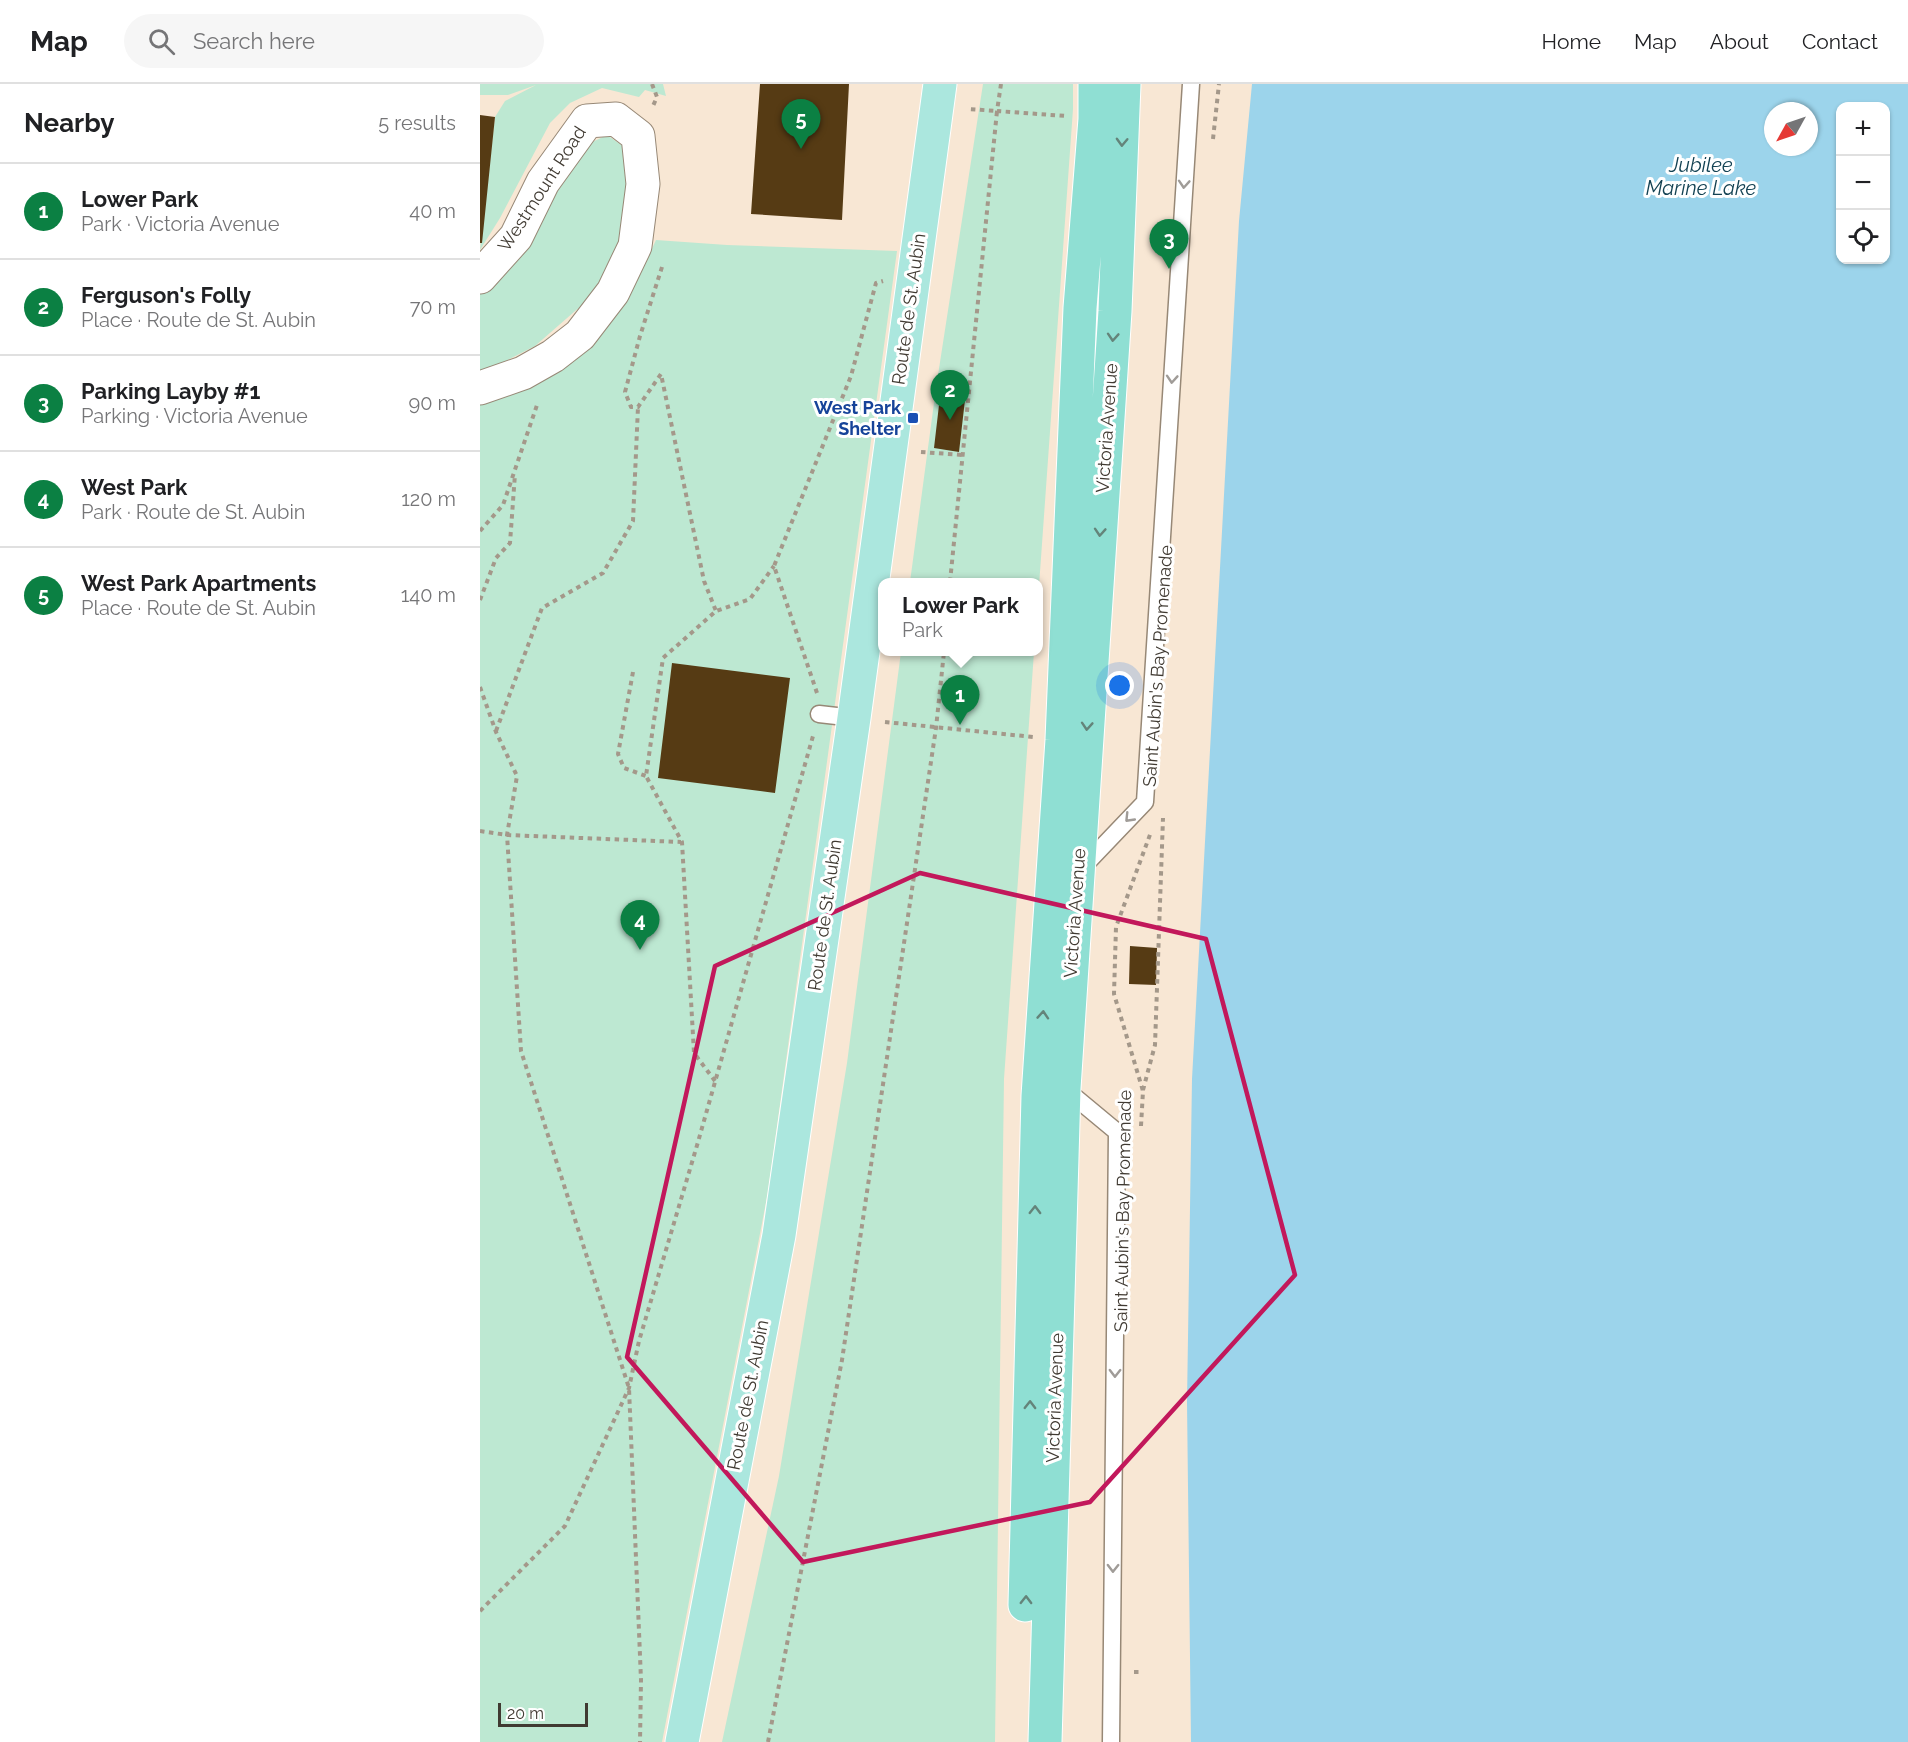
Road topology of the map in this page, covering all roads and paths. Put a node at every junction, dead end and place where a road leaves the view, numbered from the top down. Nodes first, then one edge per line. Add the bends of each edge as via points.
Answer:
1 (1001, 84) edge
2 (1095, 84) edge
3 (1124, 84) edge
4 (1191, 84) edge
5 (1219, 84) edge
6 (938, 95) edge
7 (997, 111) junction
8 (1095, 118) junction
9 (1213, 142) dead end
10 (635, 246) junction
11 (480, 277) edge
12 (876, 283) dead end
13 (969, 387) junction
14 (480, 388) edge
15 (941, 388) dead end
16 (538, 400) dead end
17 (638, 407) junction
18 (928, 454) dead end
19 (963, 455) junction
20 (516, 466) junction
21 (480, 531) edge
22 (774, 566) junction
23 (950, 578) edge
24 (480, 600) edge
25 (716, 611) junction
26 (943, 656) edge
27 (633, 672) dead end
28 (480, 687) edge
29 (819, 714) junction
30 (854, 718) junction
31 (900, 723) dead end
32 (936, 728) junction
33 (496, 732) junction
34 (1062, 740) junction
35 (646, 776) junction
36 (1163, 810) dead end
37 (480, 831) edge
38 (1151, 831) dead end
39 (507, 836) junction
40 (682, 842) junction
41 (1077, 872) junction
42 (715, 1082) junction
43 (1064, 1088) junction
44 (1143, 1091) junction
45 (1141, 1127) dead end
46 (629, 1388) junction
47 (480, 1611) edge
48 (640, 1742) edge
49 (682, 1742) edge
50 (768, 1742) edge
51 (1022, 1742) edge
52 (1046, 1742) edge
53 (1111, 1742) edge

1 - 7 path
2 - 8 highway, Victoria Avenue
3 -> 41 highway, Victoria Avenue via 1115,310
4 -> 41 lane via 1145,802
5 - 9 path
6 - 7 path
6 - 30 main road, Route de St. Aubin
7 - 8 path
7 - 13 path
8 - 34 highway, Victoria Avenue via 1080,308
10 - 11 street, Westmount Road via 643,184 638,136 615,119 587,121 543,182 516,237
10 - 14 street, Westmount Road via 613,292 580,334 523,373
10 - 17 path via 665,260 625,392 632,407
12 - 22 path via 851,376
13 - 15 path
13 - 19 path
16 - 20 path
17 - 25 path via 661,374 704,580
17 - 33 path via 633,522 603,573 542,608
18 - 19 path
19 - 23 path
20 - 21 path via 503,505
20 - 24 path via 510,543 496,558
22 - 25 path via 750,599
22 - 29 path via 816,688
25 - 35 path via 663,658
26 - 32 path
27 - 35 path via 618,754 624,768
28 - 33 path
29 - 30 lane
29 - 42 path
30 - 49 main road, Route de St. Aubin via 779,1235
31 - 32 path
32 - 34 path
32 - 50 path via 842,1360
33 - 39 path via 517,776
51 -> 34 highway, Victoria Avenue via 1038,1096
35 - 40 path
36 - 44 path via 1155,1045
37 - 39 path
38 - 44 path, Saint Aubin's Bay Promenade via 1116,927 1114,983
39 - 40 path
39 - 46 path via 520,1051
40 - 42 path via 694,1053
41 - 43 highway, Victoria Avenue
42 - 46 path via 639,1341
43 - 52 highway, Victoria Avenue
43 -> 53 lane via 1117,1132
44 - 45 path, Saint Aubin's Bay Promenade
46 - 47 path via 565,1526
46 - 48 path

